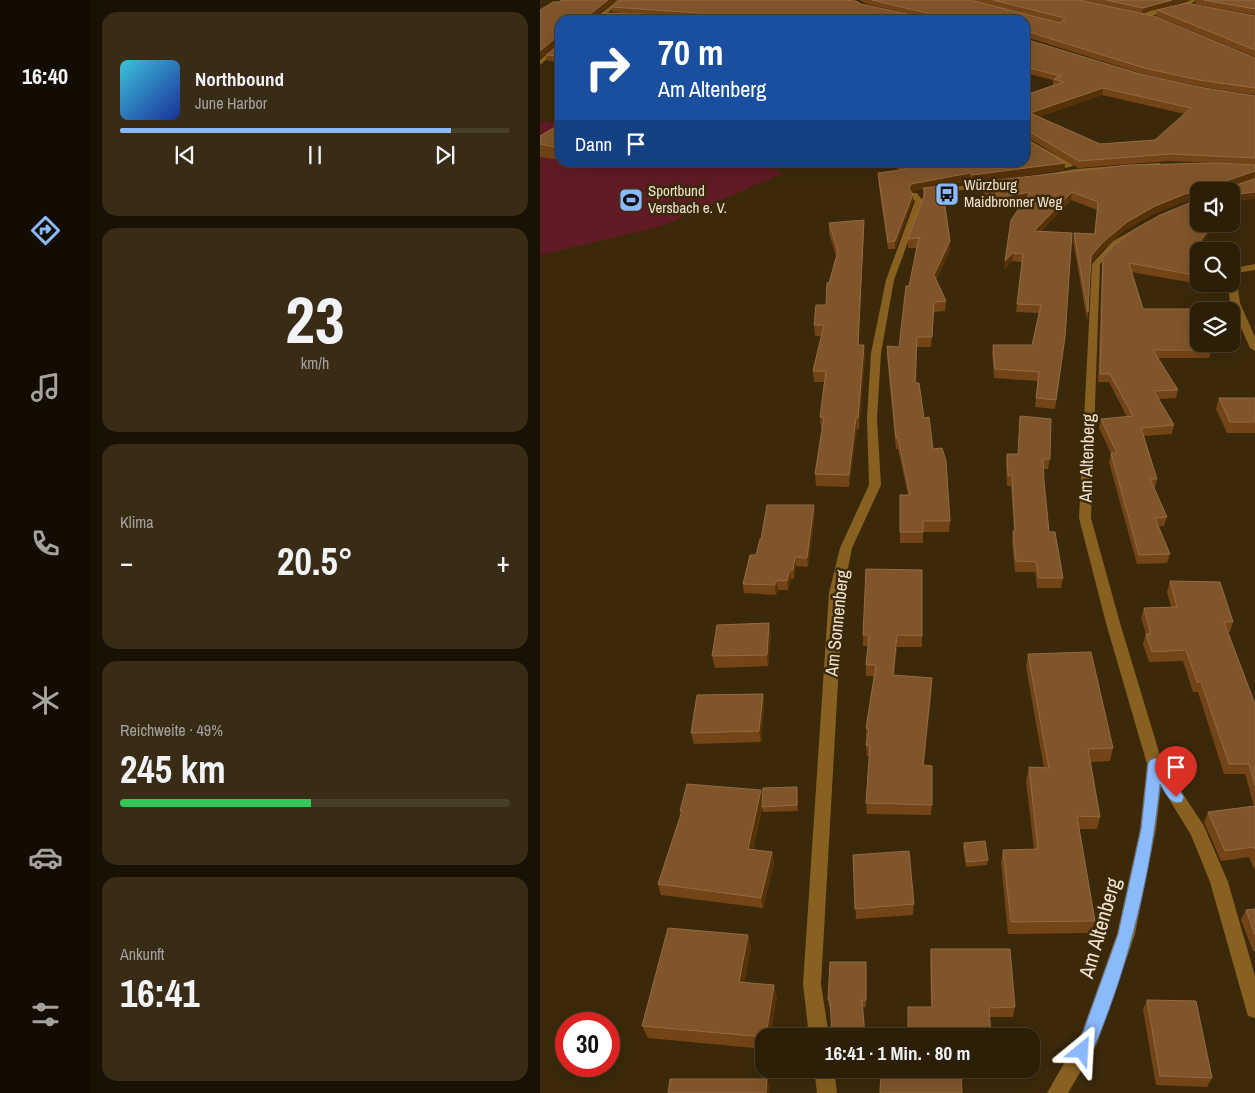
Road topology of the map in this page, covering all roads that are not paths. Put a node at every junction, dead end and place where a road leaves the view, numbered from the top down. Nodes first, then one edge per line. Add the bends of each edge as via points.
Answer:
1 (620, 0) edge
2 (1195, 0) edge
3 (1186, 6) junction
4 (1195, 7) edge
5 (1134, 14) edge
6 (603, 15) joint
7 (613, 15) edge
8 (1143, 16) junction
9 (1155, 20) edge
10 (555, 52) edge
11 (540, 63) edge
12 (1030, 143) edge
13 (1165, 165) edge
14 (1075, 171) junction
15 (1028, 178) edge
16 (999, 182) edge
17 (1155, 221) edge
18 (1255, 267) edge
19 (1240, 269) edge
20 (1235, 292) edge
21 (1255, 348) edge
22 (1155, 764) junction
23 (1255, 1009) edge
24 (818, 1028) edge
25 (825, 1078) edge
26 (827, 1093) edge
27 (1057, 1093) edge

1 - 6 street
2 - 3 street
3 - 4 street
3 - 8 street via 1161,9
5 - 8 street
6 - 7 street
8 - 9 street
10 - 11 street
12 - 14 street
13 - 14 street
14 - 15 street
16 - 24 street, Am Sonnenberg via 914,195 919,201 890,280 876,353 872,418 875,485 846,548 836,593 812,984
17 - 22 street, Am Altenberg via 1128,234 1104,252 1096,264 1085,518
18 - 19 street
20 - 21 street via 1236,303
22 - 23 street, Am Altenberg via 1198,831 1219,882
22 - 27 street, Am Altenberg via 1148,829 1126,934 1090,1037
25 - 26 street

